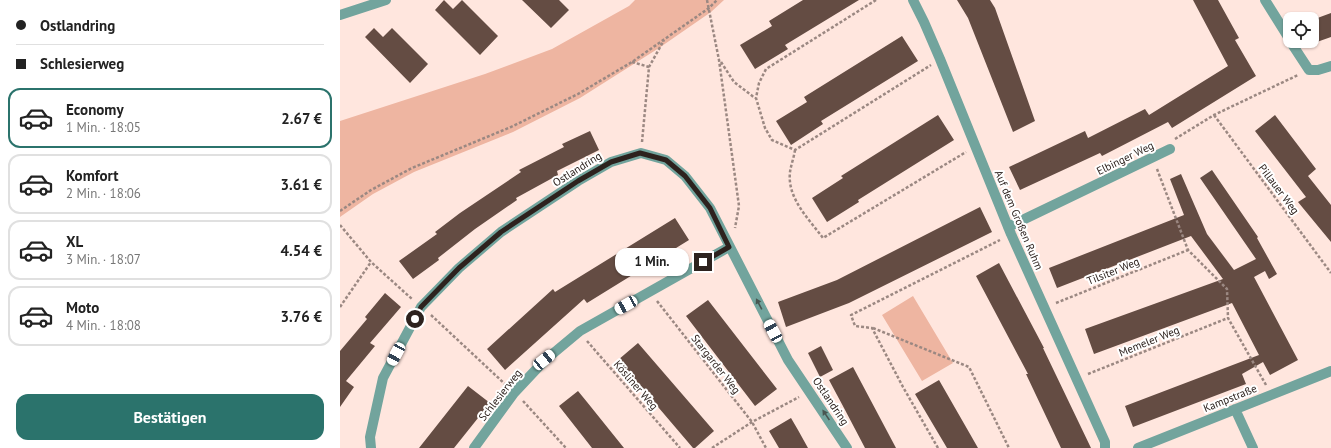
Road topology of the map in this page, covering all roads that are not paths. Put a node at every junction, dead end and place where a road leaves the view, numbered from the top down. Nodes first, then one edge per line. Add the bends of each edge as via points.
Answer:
1 (386, 0) edge
2 (913, 0) edge
3 (1264, 0) edge
4 (340, 15) edge
5 (1283, 30) edge
6 (1295, 48) edge
7 (1331, 66) edge
8 (1170, 149) road end
9 (1010, 231) junction
10 (729, 247) junction
11 (1331, 371) edge
12 (1235, 409) junction
13 (372, 448) edge
14 (474, 448) edge
15 (847, 448) edge
16 (1105, 448) edge
17 (1138, 448) edge
18 (1253, 448) edge

1 - 4 street
2 - 9 street, Auf dem Großen Ruhm via 940,59
3 - 5 street
6 - 7 street via 1309,70
8 - 9 street, Elbinger Weg
9 - 16 street, Auf dem Großen Ruhm via 1105,442
10 - 13 street, Ostlandring via 710,208 685,176 666,160 640,153 611,162 501,232 459,268 421,307 383,378 370,438
10 - 14 street, Schlesierweg via 580,332 544,360 514,393
15 -> 10 street, Ostlandring via 788,360
11 - 12 street, Kampstraße
12 - 17 street, Kampstraße
12 - 18 street

